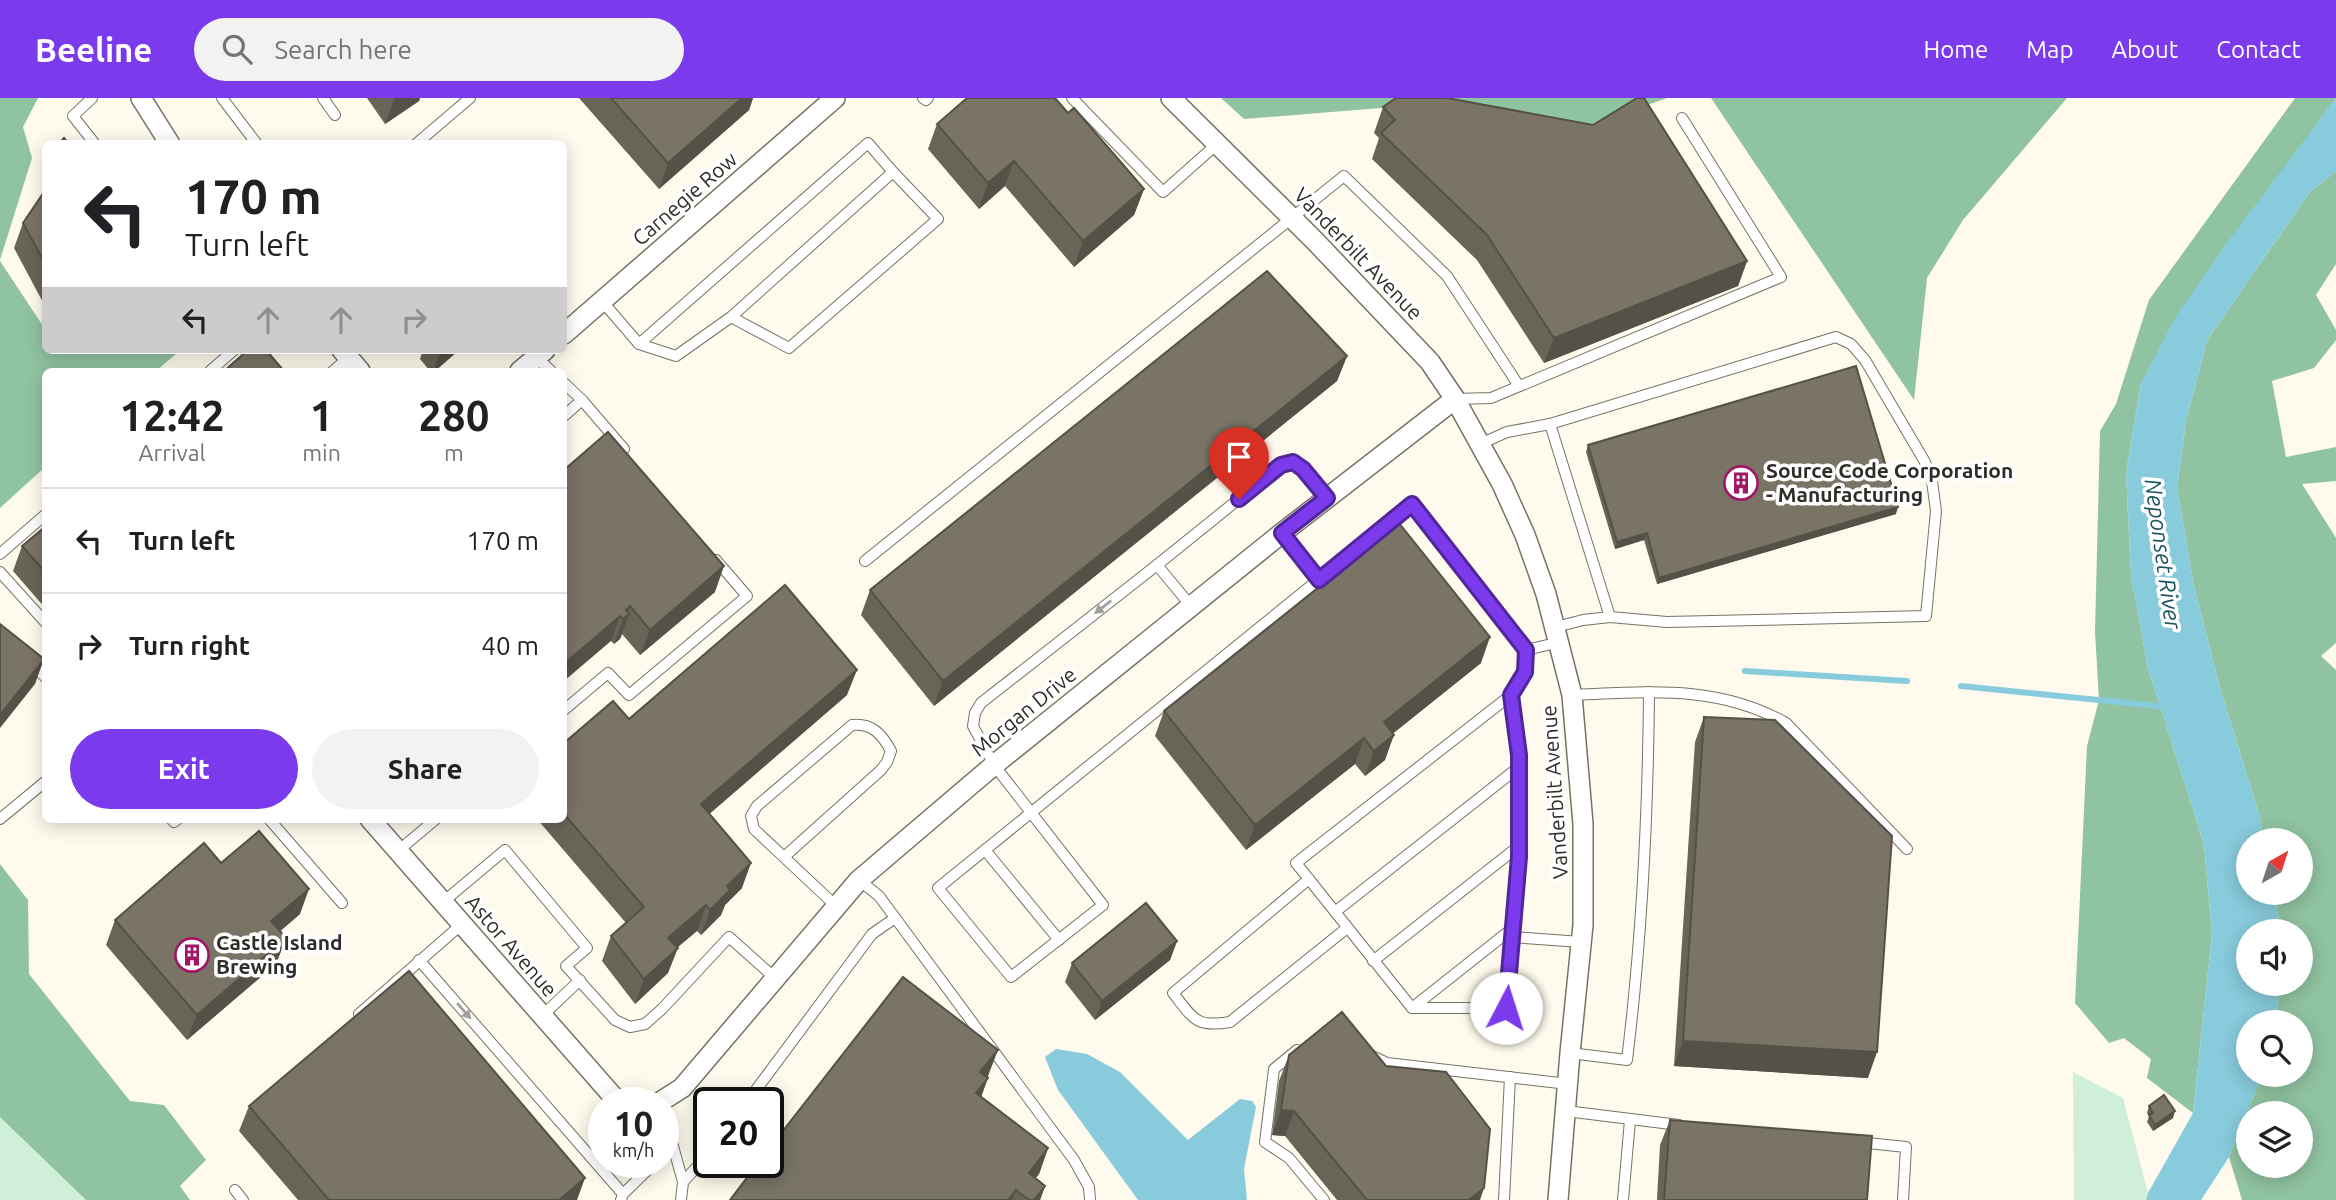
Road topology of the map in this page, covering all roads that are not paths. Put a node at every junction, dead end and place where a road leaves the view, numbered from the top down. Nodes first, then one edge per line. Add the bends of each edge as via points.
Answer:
1 (92, 98) edge
2 (141, 98) edge
3 (222, 98) edge
4 (323, 98) edge
5 (470, 98) edge
6 (835, 98) edge
7 (1072, 98) edge
8 (1171, 98) edge
9 (335, 115) dead end
10 (1682, 118) dead end
11 (92, 140) edge
12 (167, 140) edge
13 (254, 140) edge
14 (421, 140) edge
15 (1217, 144) junction
16 (893, 172) junction
17 (1291, 217) junction
18 (602, 301) junction
19 (731, 317) junction
20 (567, 331) edge
21 (639, 344) junction
22 (229, 354) edge
23 (540, 354) edge
24 (213, 368) edge
25 (524, 368) edge
26 (567, 386) edge
27 (1519, 386) junction
28 (1455, 398) junction
29 (582, 400) junction
30 (567, 413) edge
31 (1550, 424) junction
32 (1480, 444) junction
33 (634, 462) edge
34 (1327, 498) junction
35 (42, 517) edge
36 (1282, 533) junction
37 (0, 554) edge
38 (712, 555) edge
39 (865, 561) dead end
40 (1157, 565) junction
41 (0, 572) edge
42 (1319, 580) junction
43 (1191, 606) junction
44 (1610, 617) junction
45 (42, 619) edge
46 (1558, 635) junction
47 (1526, 650) junction
48 (27, 658) edge
49 (42, 674) edge
50 (1649, 692) junction
51 (1511, 695) junction
52 (1572, 695) junction
53 (567, 707) edge
54 (994, 765) junction
55 (1519, 767) junction
56 (42, 784) edge
57 (1030, 814) junction
58 (0, 819) edge
59 (272, 823) edge
60 (374, 823) edge
61 (431, 823) edge
62 (1518, 846) junction
63 (1907, 849) dead end
64 (985, 850) junction
65 (398, 851) junction
66 (784, 857) junction
67 (1309, 879) junction
68 (859, 880) junction
69 (443, 902) junction
70 (342, 903) dead end
71 (837, 907) junction
72 (1335, 912) junction
73 (895, 918) junction
74 (462, 924) junction
75 (1347, 928) junction
76 (1512, 932) junction
77 (1059, 940) junction
78 (1581, 942) junction
79 (419, 960) junction
80 (1373, 961) junction
81 (776, 979) junction
82 (580, 980) junction
83 (1412, 1008) junction
84 (542, 1016) junction
85 (349, 1023) edge
86 (1304, 1045) edge
87 (1365, 1049) edge
88 (1570, 1053) junction
89 (1510, 1077) junction
90 (1567, 1084) junction
91 (605, 1087) edge
92 (758, 1087) edge
93 (679, 1090) edge
94 (1566, 1111) junction
95 (1630, 1120) junction
96 (1685, 1126) edge
97 (1851, 1142) edge
98 (679, 1168) edge
99 (693, 1171) edge
100 (640, 1178) edge
101 (683, 1182) junction
102 (236, 1190) dead end
103 (622, 1197) edge
104 (243, 1200) edge
105 (681, 1200) edge
106 (1090, 1200) edge
107 (1324, 1200) edge
108 (1504, 1200) edge
109 (1558, 1200) edge
110 (1623, 1200) edge
111 (1903, 1200) edge

1 - 11 lane via 73,116
2 - 12 street
3 - 13 lane
4 - 9 lane
5 - 14 lane
6 - 18 street, Carnegie Row
7 - 15 lane via 1163,192
8 - 15 street, Vanderbilt Avenue
10 - 27 lane via 1781,277
15 - 17 street, Vanderbilt Avenue
16 - 19 lane
16 - 19 lane via 938,219 789,348
16 - 21 lane via 868,143
17 - 27 lane via 1344,176 1447,276
17 - 28 street, Vanderbilt Avenue via 1430,362
17 - 39 lane
18 - 20 street, Carnegie Row
18 - 21 lane
19 - 21 lane via 676,356
22 - 24 lane
23 - 25 street
26 - 29 lane
27 - 28 lane via 1491,398
28 - 32 street, Vanderbilt Avenue
28 - 34 street, Morgan Drive
29 - 30 lane
29 - 33 lane
31 - 32 lane via 1507,432
31 - 44 lane
31 - 44 lane via 1836,337 1851,344 1865,360 1932,481 1936,511 1926,616 1667,622
32 - 46 street, Vanderbilt Avenue via 1525,535
34 - 36 street, Morgan Drive
34 - 40 lane via 1303,469 1293,462 1281,465
35 - 37 lane
36 - 42 lane
36 - 43 street, Morgan Drive
38 - 53 lane via 747,596 629,695 608,673
40 - 43 lane
40 -> 54 lane via 981,703 973,726
41 - 45 lane
42 - 47 lane via 1412,504
42 - 57 lane
43 - 54 street, Morgan Drive
44 - 46 lane via 1583,620
46 - 47 lane
46 - 52 street, Vanderbilt Avenue
47 - 51 lane via 1525,672
48 - 49 lane
50 - 52 lane
50 - 63 lane via 1714,696 1761,709 1786,723
50 - 88 lane via 1648,795 1627,1060
51 - 55 lane
51 - 67 lane via 1296,863
52 - 78 street, Vanderbilt Avenue via 1583,824
54 - 57 lane
54 - 68 street, Morgan Drive
55 - 62 lane
55 - 72 lane
56 - 58 lane
57 - 64 lane
57 - 77 lane via 1104,905
59 - 70 lane
60 - 65 street, Astor Avenue
61 - 65 lane
62 - 76 lane
62 - 80 lane
64 - 77 lane
64 - 77 lane via 938,888 1011,977
65 - 69 street, Astor Avenue
66 - 66 lane via 754,829 751,816 757,806 852,725 875,729 891,751 887,762
66 - 71 lane
67 - 72 lane
67 - 75 lane via 1173,993 1195,1020 1213,1025 1230,1022
68 - 71 street, Morgan Drive
68 - 73 lane via 879,896
69 - 74 street, Astor Avenue
69 - 82 lane via 505,850 587,948 566,965
71 - 81 street, Morgan Drive
72 - 75 lane
73 - 92 lane via 872,934
73 - 106 lane via 1074,1160 1089,1188
74 - 79 lane
74 - 84 street, Astor Avenue
75 - 80 lane
76 - 78 lane
76 - 83 lane
76 - 83 lane via 1506,1008
78 - 88 street, Vanderbilt Avenue
79 - 85 lane
79 -> 103 lane
80 - 83 lane
81 - 82 lane via 729,937 662,1009 645,1024 630,1027 615,1020
81 - 93 street, Morgan Drive
82 - 84 lane
84 - 91 street, Astor Avenue
86 - 107 lane via 1274,1069 1265,1142 1289,1158
87 - 89 lane via 1387,1063
88 - 90 street, Vanderbilt Avenue
89 - 90 lane
89 - 108 lane
90 - 94 street, Vanderbilt Avenue
94 - 95 lane
94 - 109 street, Vanderbilt Avenue
95 - 96 lane
95 - 110 lane
97 - 111 lane via 1906,1147
98 - 101 lane
99 - 101 lane
100 - 103 lane
101 - 105 lane
102 - 104 lane

